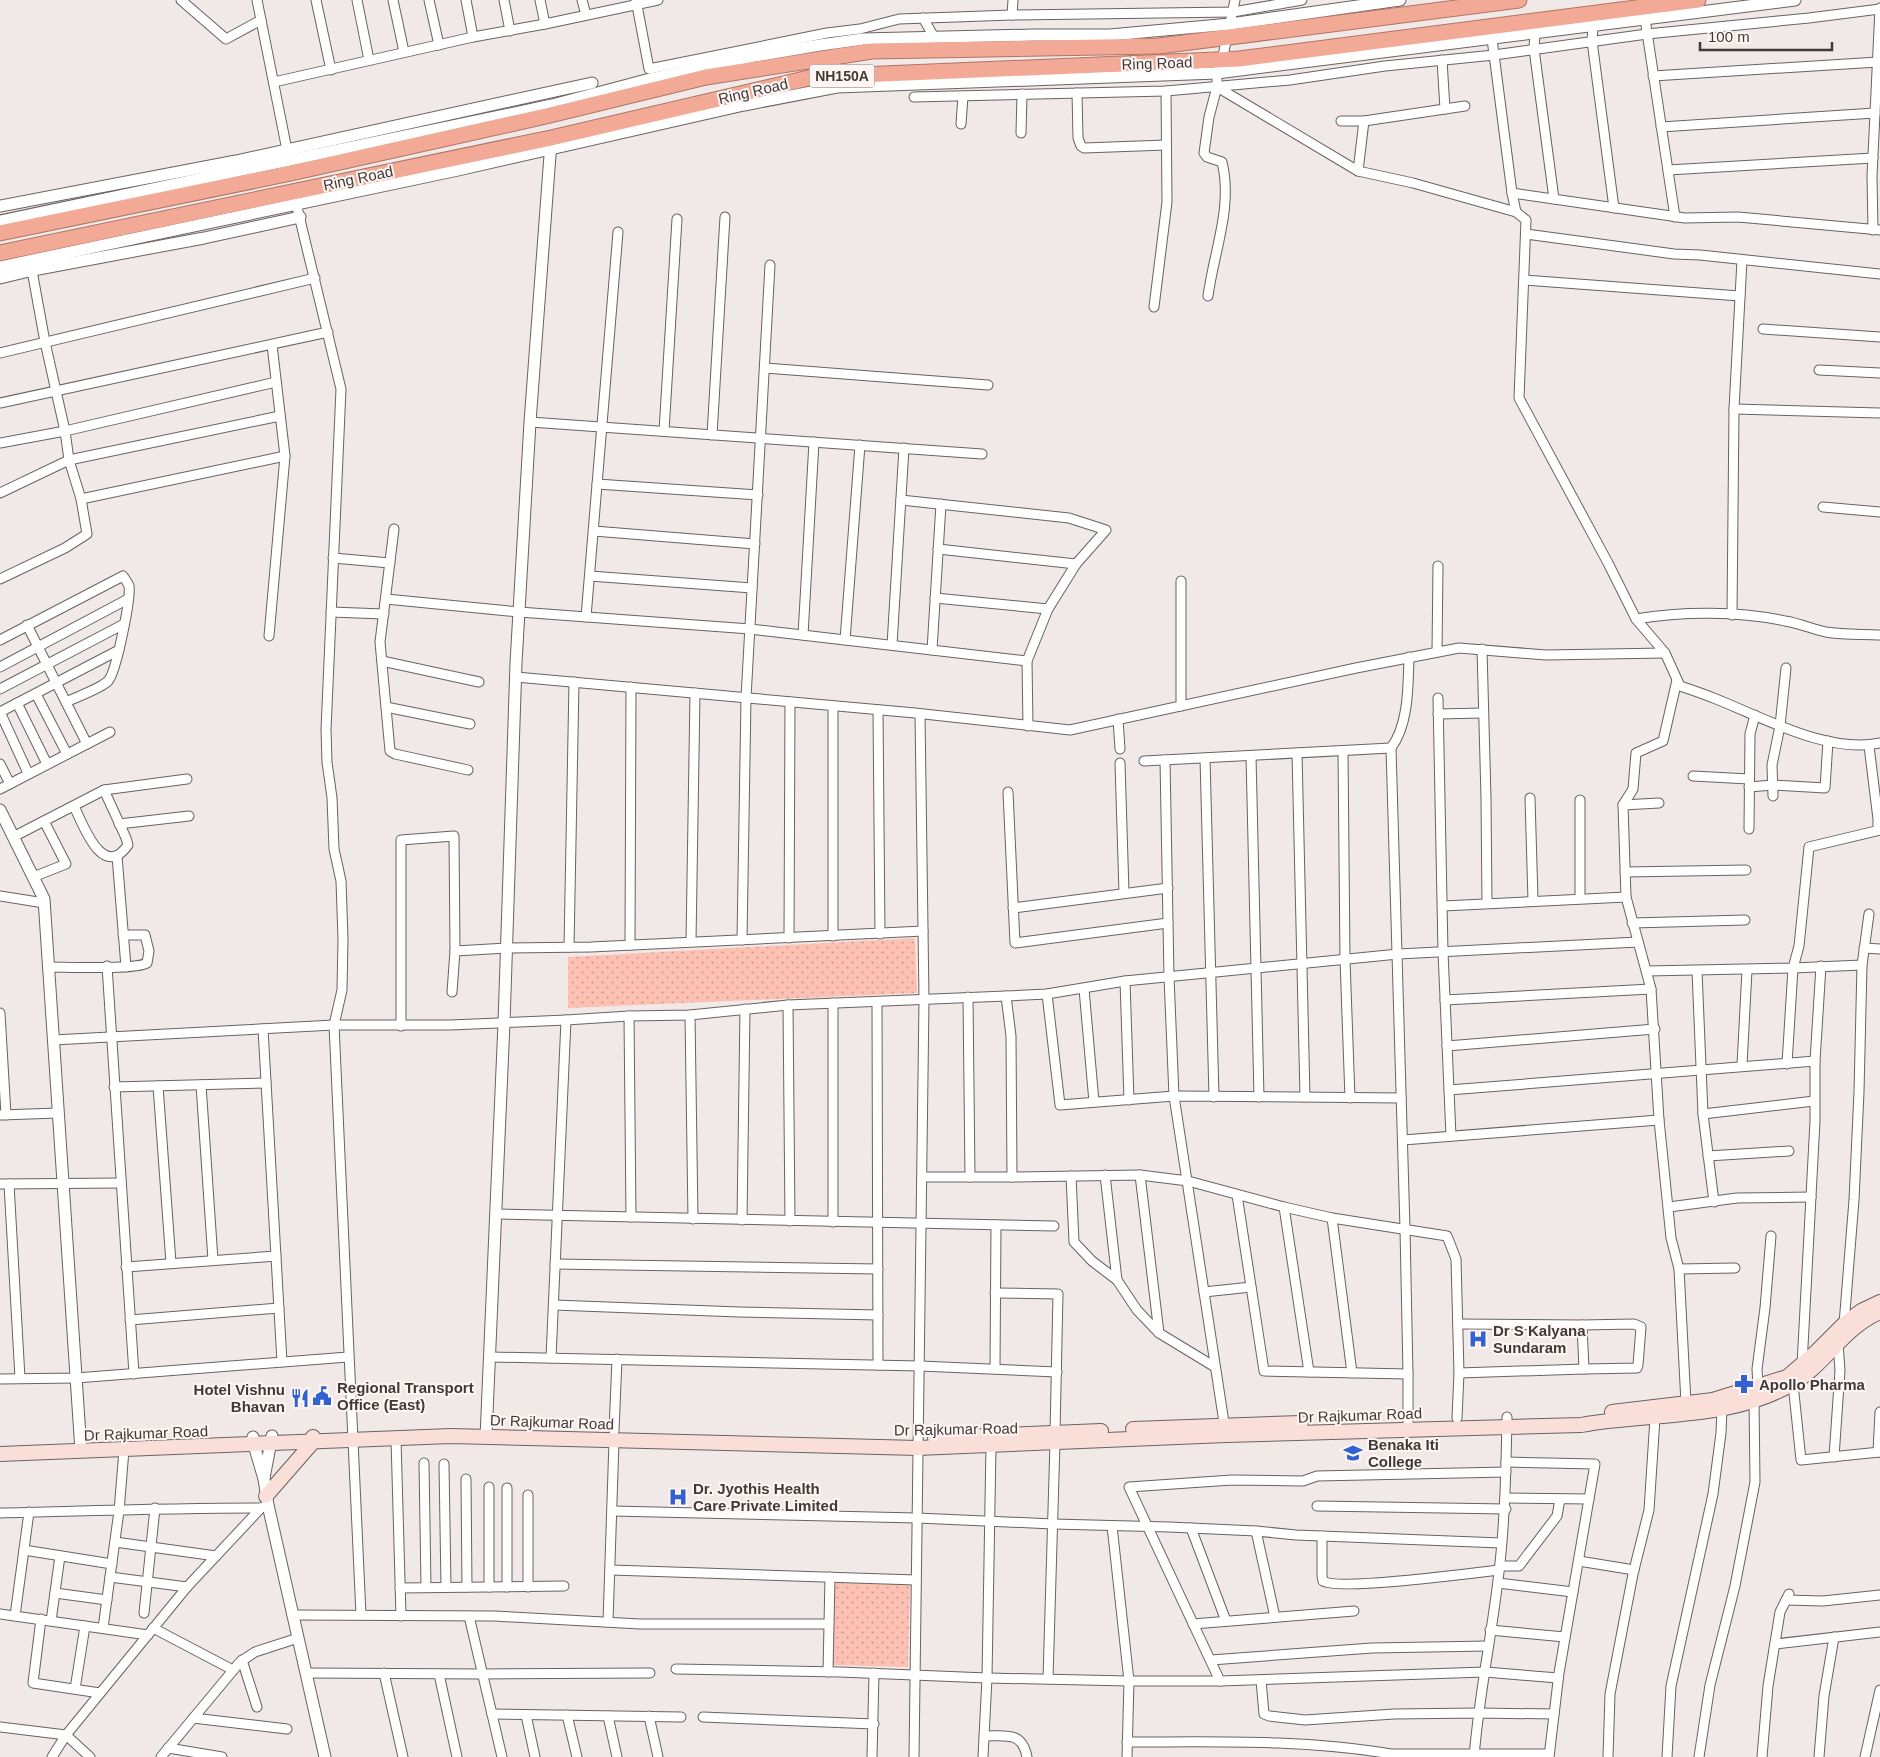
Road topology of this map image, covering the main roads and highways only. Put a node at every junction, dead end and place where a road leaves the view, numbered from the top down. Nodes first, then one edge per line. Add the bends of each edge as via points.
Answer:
1 (1519, 0) edge
2 (1698, 0) edge
3 (0, 233) edge
4 (0, 253) edge
5 (1880, 1302) edge
6 (1880, 1312) edge
7 (1507, 1422) junction
8 (1408, 1425) junction
9 (486, 1432) junction
10 (353, 1436) junction
11 (313, 1438) junction
12 (1055, 1438) junction
13 (254, 1441) junction
14 (918, 1443) junction
15 (0, 1445) edge
16 (80, 1447) junction
17 (0, 1454) edge
18 (265, 1503) road end

1 - 3 highway, Ring Road / NH150A via 1229,31 1159,46 872,51 706,77 546,116 289,161
2 - 4 highway, Ring Road / NH150A via 1220,66 813,78 551,144 294,198
5 - 7 main road, Dr Rajkumar Road via 1844,1324 1787,1377 1713,1400
6 - 7 main road, Dr Rajkumar Road via 1862,1321 1822,1361 1793,1384 1754,1400 1722,1409 1655,1418 1581,1424
7 - 8 main road, Dr Rajkumar Road
7 - 8 main road, Dr Rajkumar Road via 1457,1418
8 - 12 main road, Dr Rajkumar Road
9 - 10 main road, Dr Rajkumar Road via 396,1439
9 - 10 main road, Dr Rajkumar Road via 449,1427
9 - 14 main road, Dr Rajkumar Road via 710,1442
10 - 11 main road, Dr Rajkumar Road
11 - 13 main road, Dr Rajkumar Road
11 - 18 main road
12 - 14 main road, Dr Rajkumar Road
12 - 14 main road, Dr Rajkumar Road via 991,1445
13 - 16 main road, Dr Rajkumar Road
13 - 16 main road, Dr Rajkumar Road via 124,1450
15 - 16 main road, Dr Rajkumar Road
16 - 17 main road, Dr Rajkumar Road

